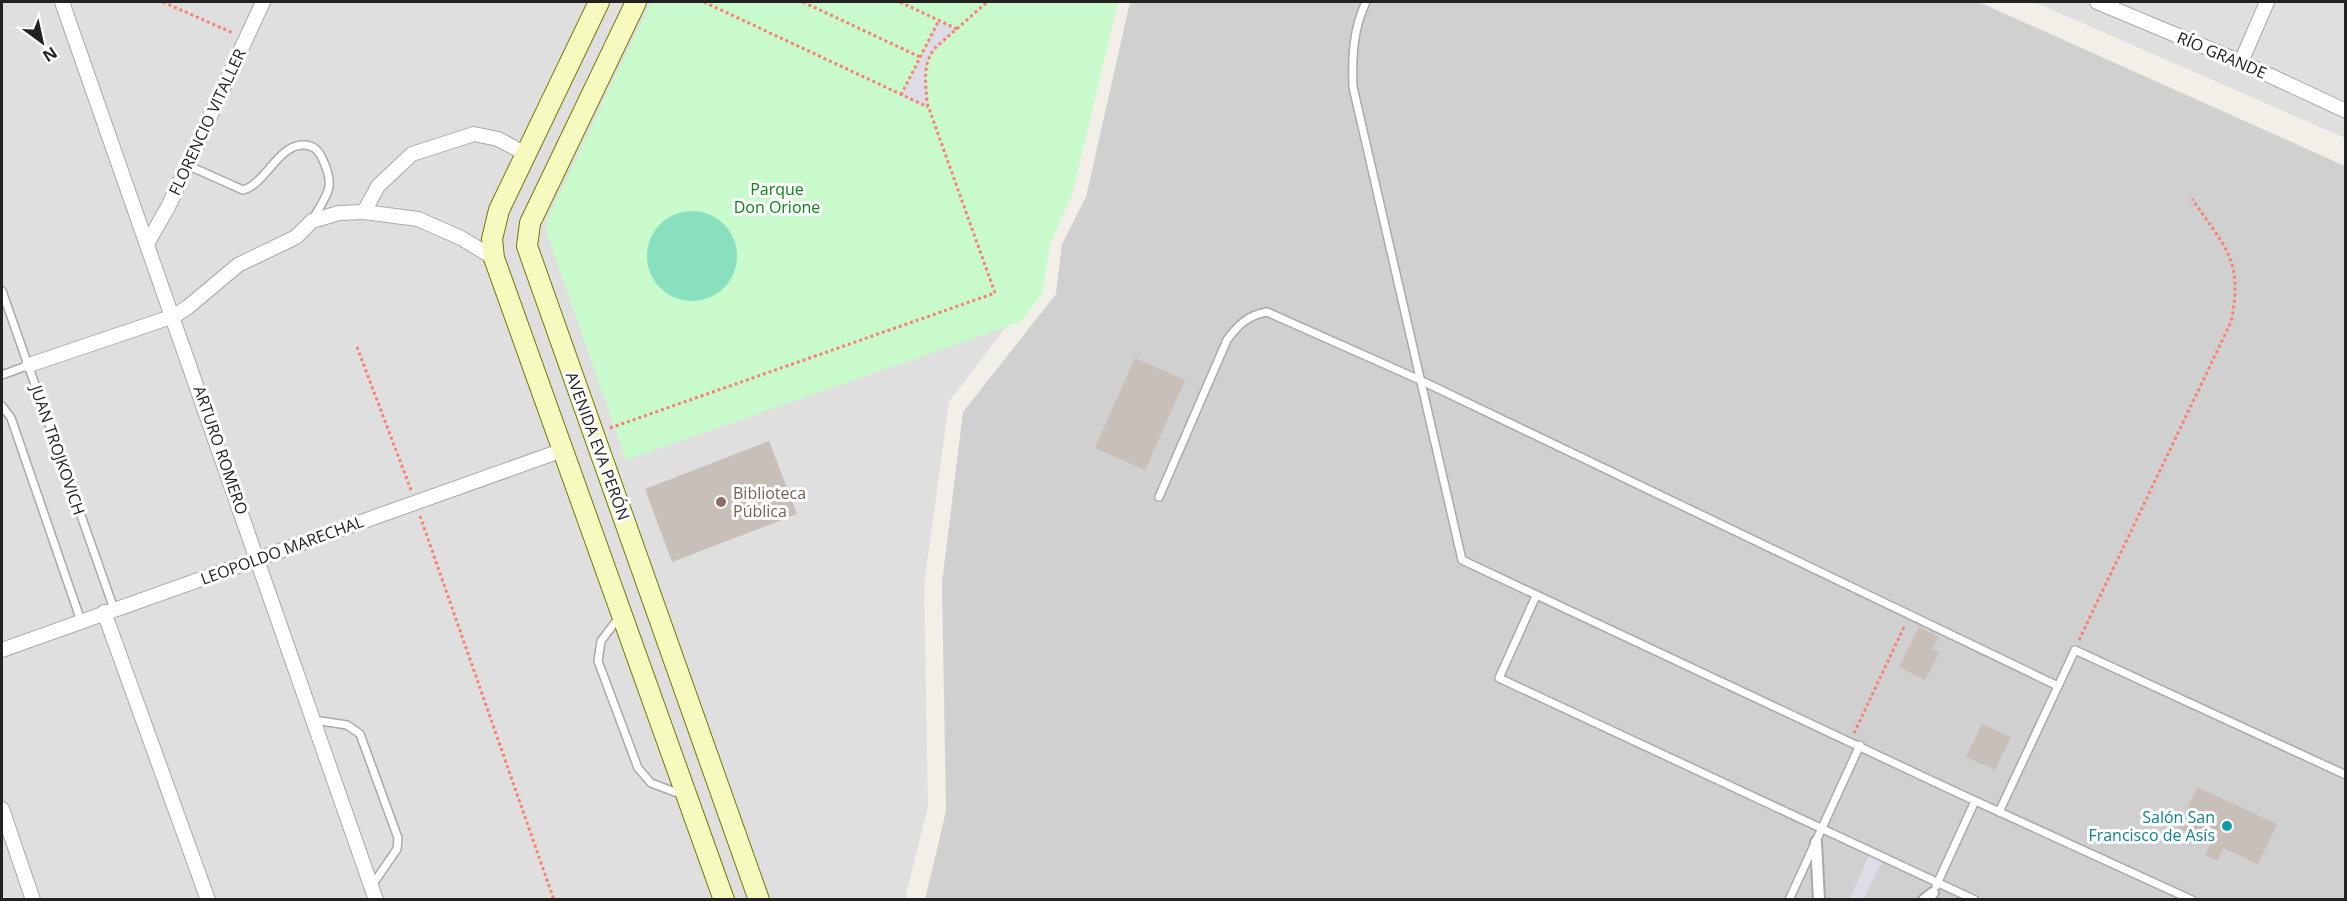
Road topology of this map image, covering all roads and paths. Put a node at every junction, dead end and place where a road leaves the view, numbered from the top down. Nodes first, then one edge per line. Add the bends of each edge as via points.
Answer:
1 (62, 2) edge
2 (163, 2) edge
3 (263, 2) edge
4 (599, 2) edge
5 (636, 2) edge
6 (704, 2) edge
7 (803, 2) edge
8 (900, 2) edge
9 (987, 2) edge
10 (1366, 2) edge
11 (2097, 2) edge
12 (2267, 2) edge
13 (939, 20) junction
14 (957, 29) junction
15 (245, 39) junction
16 (920, 57) junction
17 (2241, 62) junction
18 (902, 95) junction
19 (929, 108) junction
20 (2346, 111) edge
21 (525, 154) junction
22 (187, 165) junction
23 (2192, 199) dead end
24 (364, 212) junction
25 (312, 221) junction
26 (147, 242) junction
27 (494, 258) junction
28 (2, 291) edge
29 (174, 316) junction
30 (552, 317) junction
31 (520, 330) junction
32 (357, 347) dead end
33 (29, 365) junction
34 (2, 375) edge
35 (1420, 380) junction
36 (2, 406) edge
37 (593, 434) junction
38 (563, 450) junction
39 (1158, 497) dead end
40 (415, 503) junction
41 (258, 559) junction
42 (1536, 596) junction
43 (654, 605) junction
44 (109, 611) junction
45 (622, 615) junction
46 (1910, 615) junction
47 (81, 621) junction
48 (2, 650) edge
49 (2074, 650) junction
50 (2058, 686) junction
51 (314, 720) junction
52 (1851, 741) junction
53 (1860, 745) junction
54 (2346, 775) edge
55 (687, 796) junction
56 (1975, 801) junction
57 (2, 809) edge
58 (1999, 812) junction
59 (1822, 829) junction
60 (1816, 842) junction
61 (1937, 882) junction
62 (374, 893) edge
63 (1928, 897) edge
64 (33, 900) edge
65 (208, 900) edge
66 (554, 900) edge
67 (724, 900) edge
68 (759, 900) edge
69 (1790, 900) edge
70 (1819, 900) edge
71 (1975, 900) edge
72 (2192, 900) edge

1 - 26 street, ARTURO ROMERO
2 - 15 path
3 - 15 street, FLORENCIO VITALLER
4 - 21 main road, AVENIDA EVA PERÓN
5 - 30 main road, AVENIDA EVA PERÓN via 527,235 527,246
6 - 18 path
7 - 16 path
8 - 13 path
9 - 14 path
10 - 35 lane via 1352,55 1353,87
11 - 17 street, RÍO GRANDE
12 - 17 street
13 - 14 path
13 - 16 path
14 - 19 path via 929,57 925,76
15 - 22 street, FLORENCIO VITALLER
16 - 18 path
17 - 20 street, RÍO GRANDE
18 - 19 path
19 - 37 path via 995,293
21 - 24 street via 498,139 474,134 412,154 378,186
21 - 27 main road, AVENIDA EVA PERÓN via 494,226
22 - 25 lane via 243,190 256,183 284,153 310,146 320,154 331,186
22 - 26 street, FLORENCIO VITALLER
23 - 49 path via 2230,255 2236,273 2231,322
24 - 25 street via 339,213
24 - 27 street via 418,219
25 - 29 street via 296,237 238,265
26 - 29 street, ARTURO ROMERO
27 - 31 main road, AVENIDA EVA PERÓN
28 - 33 lane, JUAN TROJKOVICH
29 - 33 street
29 - 41 street, ARTURO ROMERO
30 - 31 main road
30 - 37 main road, AVENIDA EVA PERÓN
31 - 38 main road, AVENIDA EVA PERÓN
32 - 40 path
33 - 34 lane
33 - 44 lane, JUAN TROJKOVICH
35 - 39 lane via 1267,312 1257,314 1237,326 1227,340
35 - 42 lane via 1461,560
35 - 46 lane
36 - 47 lane via 12,418
37 - 43 main road, AVENIDA EVA PERÓN
38 - 40 street, LEOPOLDO MARECHAL
38 - 45 main road, AVENIDA EVA PERÓN
40 - 41 street, LEOPOLDO MARECHAL
40 - 66 path
41 - 44 street, LEOPOLDO MARECHAL
41 - 51 street, ARTURO ROMERO
42 - 52 lane
42 - 59 lane via 1499,678
43 - 45 main road
43 - 68 main road, AVENIDA EVA PERÓN
44 - 47 street, LEOPOLDO MARECHAL
44 - 65 street, JUAN TROJKOVICH
45 - 55 main road, AVENIDA EVA PERÓN
45 - 55 lane via 602,641 598,661 644,776
46 - 50 lane
46 - 52 path
47 - 48 street, LEOPOLDO MARECHAL
49 - 50 lane
49 - 54 lane
50 - 58 lane
51 - 62 street, ARTURO ROMERO
51 - 62 lane via 347,724 360,734 398,838 397,849
52 - 53 lane
53 - 56 lane
53 - 59 lane
55 - 67 main road, AVENIDA EVA PERÓN
56 - 58 lane
56 - 61 lane
57 - 64 street
58 - 72 lane
59 - 60 lane
59 - 61 lane
60 - 69 lane
60 - 70 street
61 - 63 lane
61 - 71 lane

